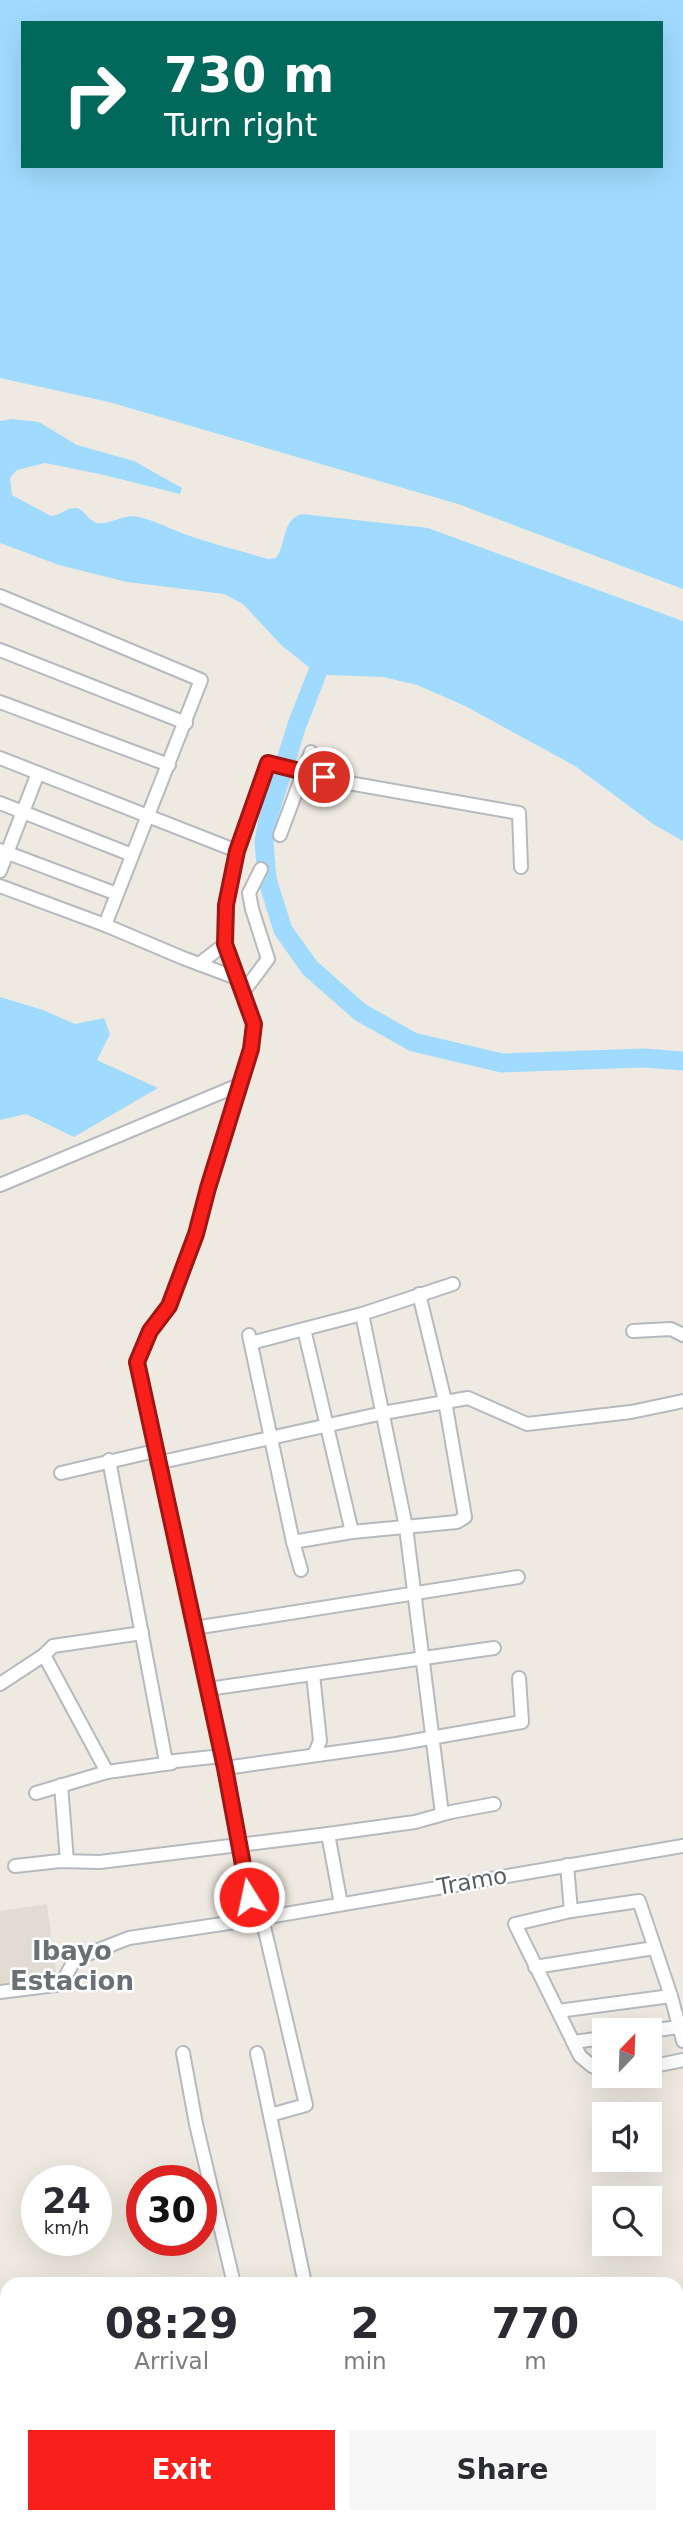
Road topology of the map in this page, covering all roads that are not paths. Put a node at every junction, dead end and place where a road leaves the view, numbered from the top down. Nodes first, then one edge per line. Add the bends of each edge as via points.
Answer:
1 (0, 596) edge
2 (0, 650) edge
3 (0, 702) edge
4 (186, 723) junction
5 (311, 752) dead end
6 (0, 758) edge
7 (169, 765) junction
8 (300, 771) junction
9 (38, 772) junction
10 (0, 803) edge
11 (23, 813) junction
12 (148, 816) junction
13 (280, 835) dead end
14 (237, 851) junction
15 (4, 852) edge
16 (132, 855) junction
17 (521, 867) dead end
18 (261, 869) dead end
19 (0, 871) edge
20 (0, 887) edge
21 (117, 894) junction
22 (105, 925) junction
23 (225, 944) junction
24 (199, 964) junction
25 (241, 985) junction
26 (239, 1085) junction
27 (0, 1185) edge
28 (453, 1284) dead end
29 (419, 1294) junction
30 (362, 1314) junction
31 (304, 1329) junction
32 (633, 1331) dead end
33 (679, 1331) edge
34 (445, 1401) junction
35 (683, 1401) edge
36 (383, 1413) junction
37 (328, 1426) junction
38 (271, 1438) junction
39 (156, 1457) junction
40 (109, 1460) junction
41 (61, 1473) dead end
42 (407, 1527) junction
43 (352, 1532) junction
44 (293, 1542) junction
45 (301, 1570) dead end
46 (518, 1577) dead end
47 (415, 1593) junction
48 (194, 1628) junction
49 (142, 1633) junction
50 (494, 1648) dead end
51 (44, 1655) junction
52 (423, 1658) junction
53 (313, 1674) junction
54 (519, 1678) dead end
55 (0, 1684) edge
56 (208, 1689) junction
57 (432, 1737) junction
58 (314, 1755) junction
59 (172, 1762) junction
60 (224, 1762) junction
61 (107, 1772) junction
62 (61, 1785) junction
63 (36, 1793) dead end
64 (494, 1804) dead end
65 (442, 1814) junction
66 (328, 1834) junction
67 (239, 1843) junction
68 (683, 1846) edge
69 (67, 1861) junction
70 (567, 1865) junction
71 (15, 1866) dead end
72 (341, 1905) junction
73 (571, 1911) junction
74 (257, 1919) junction
75 (654, 1948) junction
76 (535, 1967) junction
77 (0, 1992) edge
78 (671, 1996) junction
79 (558, 2011) junction
80 (679, 2027) junction
81 (662, 2029) edge
82 (592, 2040) edge
83 (683, 2041) edge
84 (573, 2042) junction
85 (183, 2053) dead end
86 (257, 2053) dead end
87 (683, 2060) edge
88 (662, 2064) edge
89 (592, 2066) edge
90 (270, 2116) junction
91 (232, 2277) edge
92 (304, 2277) edge

1 - 4 street via 201,680
2 - 4 street
3 - 7 street
4 - 7 street
5 - 8 street
6 - 9 street
7 - 12 street
8 - 13 street
8 - 14 street via 268,763
8 - 17 street via 519,813
9 - 11 street
9 - 12 street
10 - 11 street
11 - 15 street
11 - 16 street
12 - 14 street
12 - 16 street
14 - 23 street via 226,905
15 - 19 street
15 - 21 street
16 - 21 street
18 - 25 street via 249,892 268,959
20 - 22 street
21 - 22 street
22 - 24 street
23 - 24 street
23 - 25 street
24 - 25 street
25 - 26 street via 254,1024
26 - 27 street
26 - 39 street via 196,1234 169,1306 150,1331 137,1362
28 - 29 street
29 - 30 street
29 - 34 street
30 - 31 street
30 - 36 street
31 - 37 street
31 - 38 street via 250,1339
32 - 33 street
34 - 35 street via 468,1398 527,1424
34 - 36 street
34 - 42 street via 465,1517 457,1522
36 - 37 street
36 - 42 street
37 - 38 street
37 - 43 street
38 - 39 street
38 - 44 street
39 - 40 street
39 - 48 street
40 - 41 street
40 - 49 street
42 - 43 street
42 - 47 street
43 - 44 street
44 - 45 street
46 - 47 street
47 - 48 street
47 - 52 street
48 - 56 street
49 - 51 street via 53,1646
49 - 59 street via 166,1762
50 - 52 street
51 - 55 street
51 - 61 street
52 - 53 street
52 - 57 street
53 - 56 street
53 - 58 street via 320,1741
54 - 57 street via 522,1722
56 - 60 street
57 - 58 street
57 - 65 street
58 - 60 street
59 - 60 street
59 - 61 street
60 - 67 street
61 - 62 street
62 - 63 street
62 - 69 street
64 - 65 street
65 - 66 street
66 - 67 street
66 - 72 street
67 - 69 street via 100,1862
67 - 74 street
68 - 70 street, Tramo
69 - 71 street
70 - 72 street, Tramo
70 - 73 street
72 - 74 street, Tramo
73 - 75 street via 639,1901
73 - 76 street via 515,1924
74 - 77 street, Tramo via 129,1938 75,1959 56,1985
74 - 90 street via 306,2105
75 - 76 street
75 - 78 street
76 - 79 street
78 - 79 street
78 - 80 street
79 - 84 street
80 - 81 street
80 - 83 street
82 - 84 street
84 - 89 street
85 - 91 street
86 - 90 street
87 - 88 street
90 - 92 street

